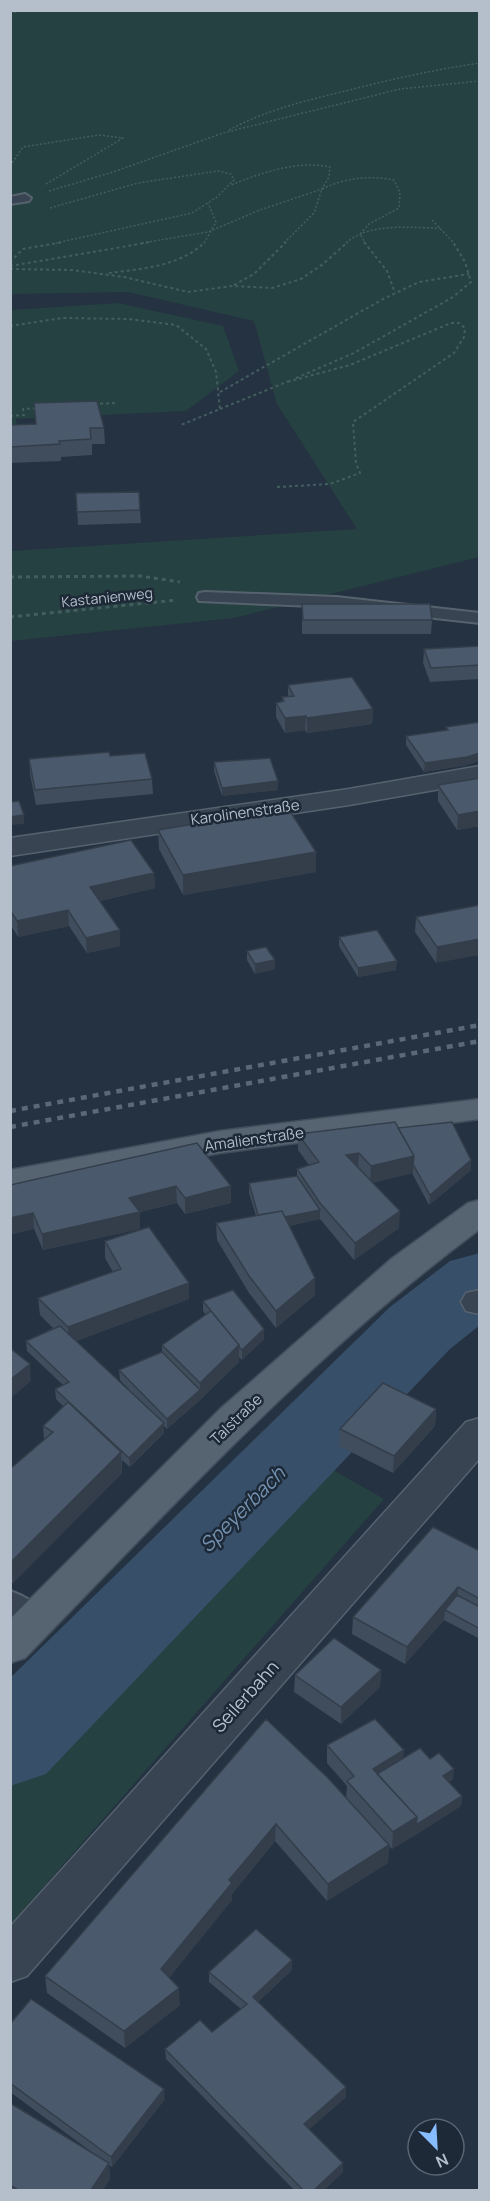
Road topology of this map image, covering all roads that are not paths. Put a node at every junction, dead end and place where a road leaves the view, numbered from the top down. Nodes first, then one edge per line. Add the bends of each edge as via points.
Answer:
1 (25, 198) road end
2 (10, 201) edge
3 (205, 597) road end
4 (480, 618) edge
5 (480, 774) edge
6 (10, 847) edge
7 (474, 1111) edge
8 (10, 1181) edge
9 (480, 1211) edge
10 (480, 1432) edge
11 (19, 1623) edge
12 (10, 1961) edge

1 - 2 lane
3 - 4 lane via 336,602
5 - 6 street, Karolinenstraße
7 - 8 main road, Amalienstraße via 220,1142
9 - 11 main road, Talstraße via 404,1267 234,1419
10 - 12 street, Seilerbahn

